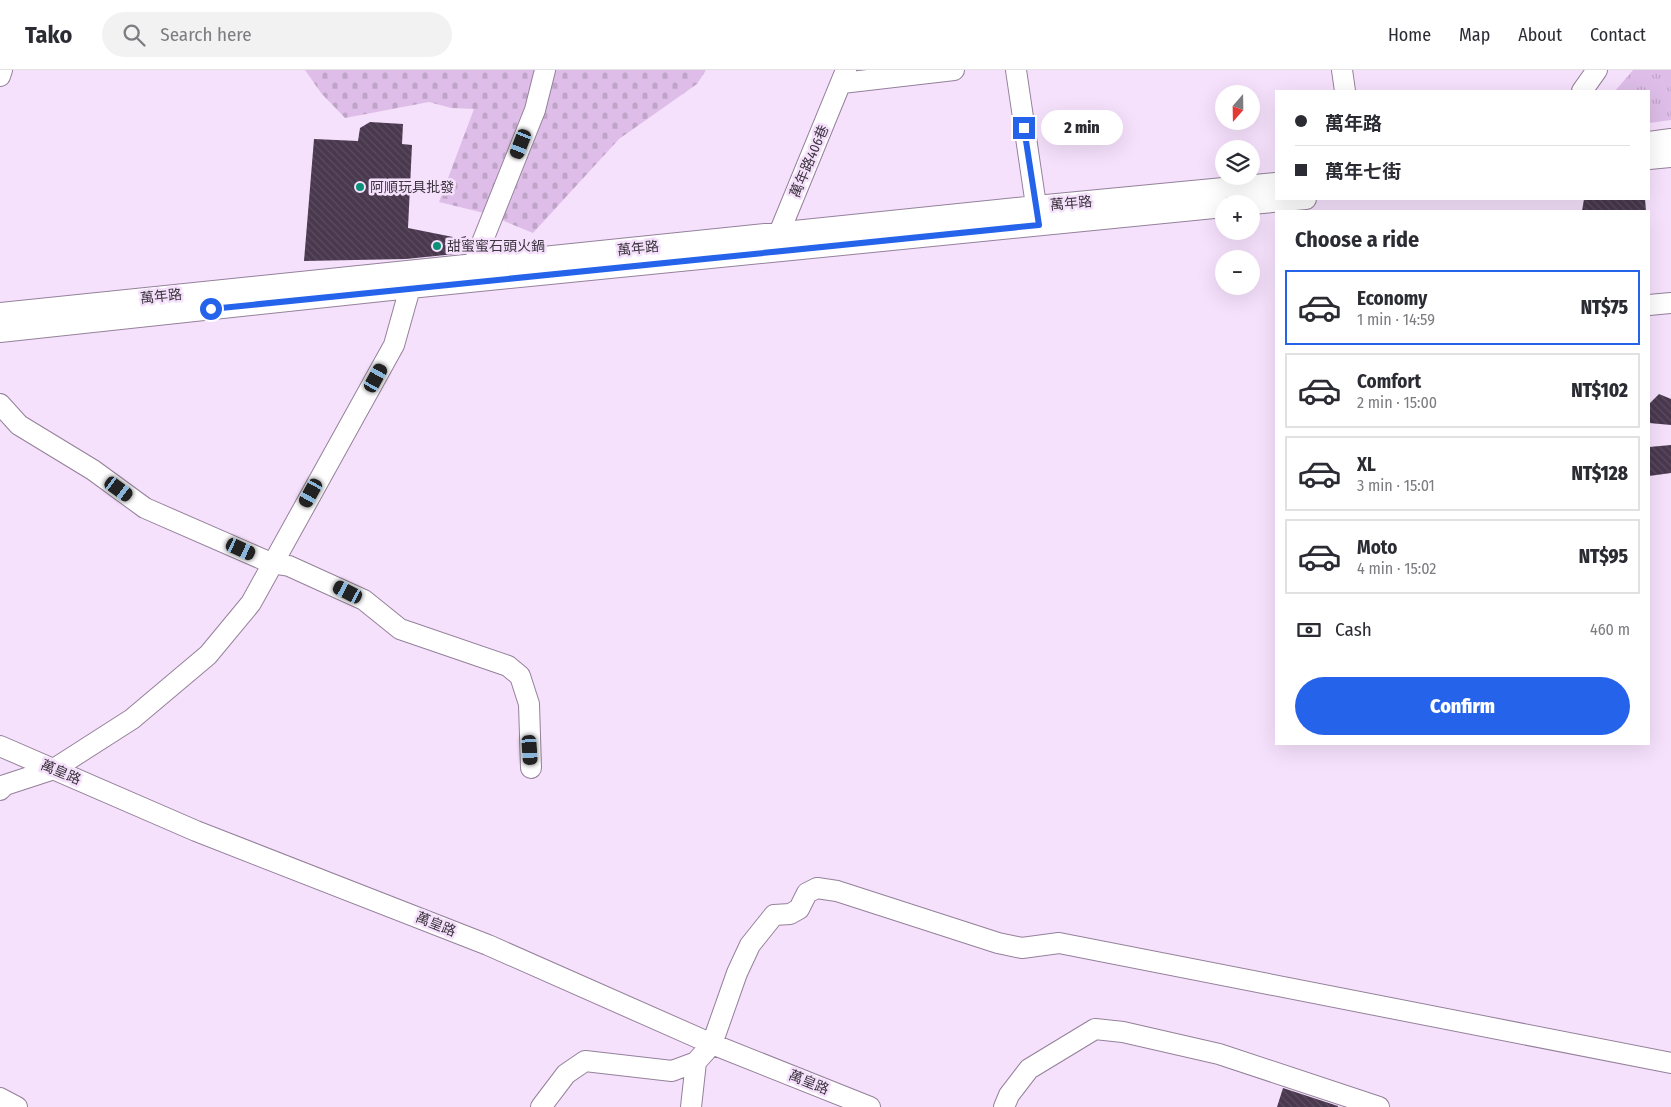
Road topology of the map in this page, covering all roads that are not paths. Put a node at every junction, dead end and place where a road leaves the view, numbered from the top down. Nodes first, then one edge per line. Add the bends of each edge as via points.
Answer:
1 (2, 70) edge
2 (545, 70) edge
3 (954, 70) edge
4 (1016, 70) edge
5 (1342, 70) edge
6 (1597, 70) edge
7 (0, 76) edge
8 (844, 77) edge
9 (1345, 90) edge
10 (1583, 90) edge
11 (1671, 139) edge
12 (1650, 142) edge
13 (1671, 157) edge
14 (1650, 159) edge
15 (1275, 183) edge
16 (1295, 200) edge
17 (1260, 203) edge
18 (1215, 207) edge
19 (1037, 216) junction
20 (779, 233) junction
21 (772, 252) junction
22 (473, 265) junction
23 (410, 288) junction
24 (1671, 303) edge
25 (1650, 305) edge
26 (0, 313) edge
27 (0, 332) edge
28 (0, 404) edge
29 (271, 563) junction
30 (0, 746) edge
31 (531, 768) dead end
32 (54, 769) junction
33 (0, 790) edge
34 (712, 1044) junction
35 (696, 1062) junction
36 (1671, 1063) edge
37 (0, 1098) edge
38 (17, 1107) edge
39 (541, 1107) edge
40 (692, 1107) edge
41 (870, 1107) edge
42 (1004, 1107) edge
43 (1379, 1107) edge

1 - 7 street
2 - 22 street via 534,110
3 - 8 street
4 - 19 street
5 - 9 street
6 - 10 street
8 - 20 street, 萬年路406巷
11 - 12 street
13 - 14 street
15 - 19 street, 萬年路
16 - 17 street
18 - 19 street, 萬年路
19 - 20 street, 萬年路
19 - 21 street, 萬年路
20 - 21 street, 萬年路406巷
20 - 22 street, 萬年路
21 - 23 street, 萬年路
22 - 26 street, 萬年路
23 - 27 street, 萬年路
23 - 29 street via 394,345
24 - 25 street
28 - 29 street via 19,425 93,470 145,508
29 - 31 street via 298,570 364,600 400,629 508,666 520,676 529,704
29 - 32 street via 251,603 208,655 132,719
30 - 32 street, 萬皇路
32 - 33 street via 5,785
32 - 34 street, 萬皇路 via 196,831 488,945
34 - 35 street
34 - 36 street via 750,945 774,915 790,914 799,909 808,893 817,888 837,891 1022,948 1059,943
34 - 41 street, 萬皇路
35 - 39 street via 672,1071 585,1061 566,1074
35 - 40 street
37 - 38 street
42 - 43 street via 1028,1069 1095,1029 1123,1032 1219,1054

